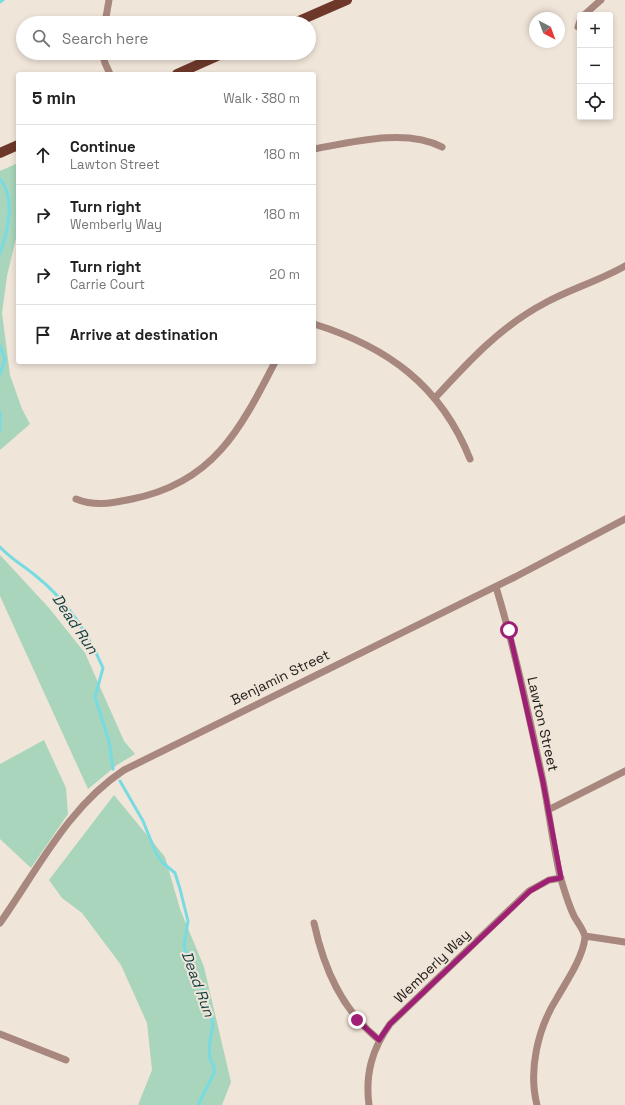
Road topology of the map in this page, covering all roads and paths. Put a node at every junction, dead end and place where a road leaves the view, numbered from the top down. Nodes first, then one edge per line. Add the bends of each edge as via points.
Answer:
1 (109, 0) edge
2 (347, 0) edge
3 (601, 0) edge
4 (587, 12) edge
5 (106, 16) edge
6 (310, 16) edge
7 (104, 60) edge
8 (208, 60) edge
9 (109, 72) edge
10 (181, 72) edge
11 (16, 147) edge
12 (442, 147) dead end
13 (316, 148) edge
14 (0, 153) edge
15 (625, 266) edge
16 (316, 325) edge
17 (274, 364) edge
18 (435, 398) junction
19 (470, 459) dead end
20 (76, 499) dead end
21 (625, 520) edge
22 (496, 587) junction
23 (625, 772) edge
24 (548, 810) junction
25 (561, 878) junction
26 (0, 923) edge
27 (314, 923) dead end
28 (585, 936) junction
29 (625, 942) edge
30 (0, 1034) edge
31 (379, 1040) junction
32 (66, 1060) dead end
33 (369, 1105) edge
34 (537, 1105) edge

1 - 5 street
2 - 6 main road
3 - 4 street
7 - 9 street
8 - 10 main road
11 - 14 main road
12 - 13 street via 431,141 412,137
15 - 18 street via 545,302 525,315 488,343
16 - 18 street via 353,338 380,352 400,366
17 - 20 street via 233,436 221,451 195,474 162,491 135,499 97,505
18 - 19 street via 455,425
21 - 22 street, Benjamin Street
22 - 24 street, Lawton Street via 509,630
22 - 26 street, Benjamin Street via 254,704 108,780 80,807
23 - 24 street
24 - 25 street, Lawton Street
25 - 28 street, Lawton Street via 573,914
25 - 31 street, Wemberly Way via 538,885 509,909 390,1024
27 - 31 street via 319,945 336,988 357,1020
28 - 29 street
28 - 34 street via 583,950 556,999 538,1042 534,1084
30 - 32 street
31 - 33 street, Wemberly Way via 370,1066

